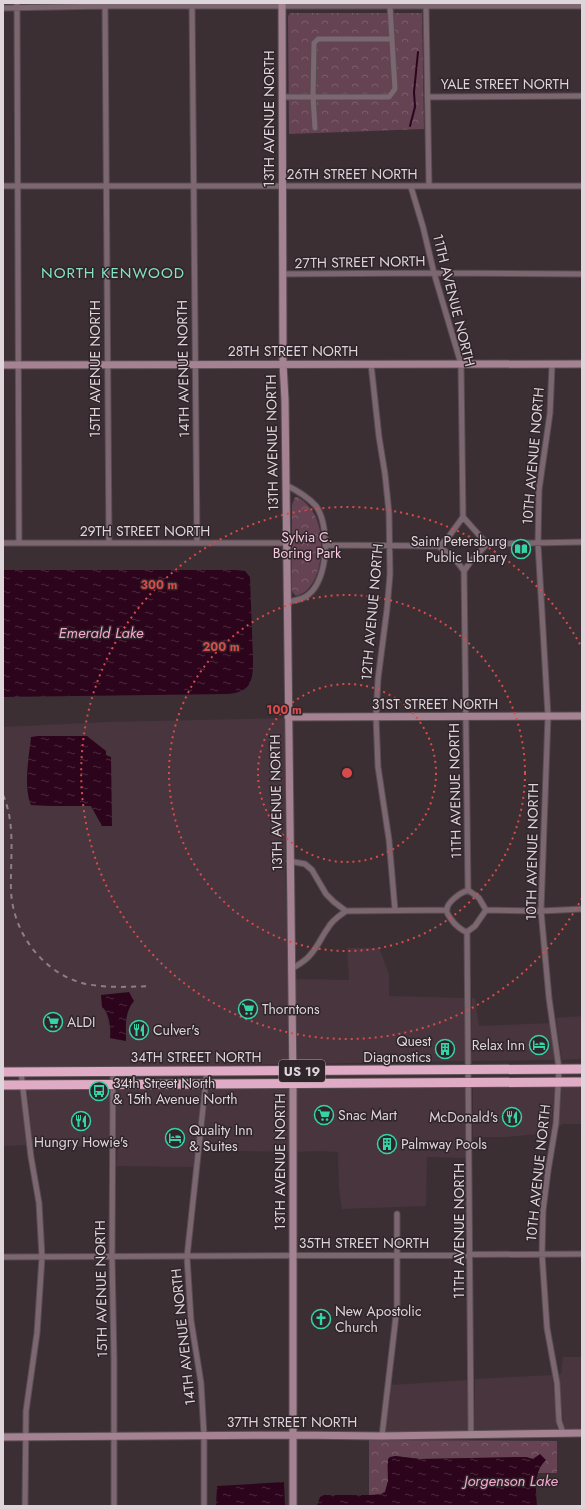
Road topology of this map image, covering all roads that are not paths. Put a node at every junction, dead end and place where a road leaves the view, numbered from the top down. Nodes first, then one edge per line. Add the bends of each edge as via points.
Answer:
1 (282, 4) edge
2 (494, 4) edge
3 (17, 5) edge
4 (105, 5) edge
5 (192, 5) edge
6 (426, 6) junction
7 (582, 6) edge
8 (390, 7) junction
9 (3, 8) edge
10 (392, 39) junction
11 (582, 96) edge
12 (282, 97) junction
13 (313, 97) junction
14 (428, 97) junction
15 (315, 128) dead end
16 (3, 186) edge
17 (18, 186) junction
18 (106, 186) junction
19 (193, 186) junction
20 (282, 186) junction
21 (429, 186) junction
22 (582, 186) edge
23 (411, 187) junction
24 (434, 273) junction
25 (283, 274) junction
26 (582, 274) edge
27 (195, 364) junction
28 (283, 364) junction
29 (371, 364) junction
30 (461, 364) junction
31 (582, 364) edge
32 (3, 365) edge
33 (17, 365) junction
34 (106, 365) junction
35 (552, 365) junction
36 (286, 485) junction
37 (463, 517) junction
38 (582, 542) edge
39 (3, 543) edge
40 (19, 543) junction
41 (109, 543) junction
42 (197, 543) junction
43 (287, 543) junction
44 (487, 544) junction
45 (538, 544) junction
46 (326, 545) junction
47 (390, 545) junction
48 (438, 546) junction
49 (464, 571) junction
50 (288, 602) junction
51 (466, 716) junction
52 (548, 716) junction
53 (582, 716) edge
54 (288, 717) junction
55 (376, 717) junction
56 (289, 861) junction
57 (468, 890) junction
58 (582, 909) edge
59 (394, 910) junction
60 (447, 910) junction
61 (486, 910) junction
62 (346, 911) junction
63 (541, 911) junction
64 (467, 932) junction
65 (291, 969) junction
66 (560, 1069) junction
67 (582, 1069) edge
68 (381, 1070) junction
69 (469, 1070) junction
70 (113, 1071) junction
71 (207, 1071) junction
72 (293, 1071) junction
73 (3, 1072) edge
74 (21, 1072) junction
75 (469, 1082) junction
76 (559, 1082) junction
77 (582, 1082) edge
78 (206, 1083) junction
79 (293, 1083) junction
80 (381, 1083) junction
81 (23, 1084) junction
82 (113, 1084) junction
83 (3, 1085) edge
84 (397, 1214) dead end
85 (397, 1254) junction
86 (542, 1254) junction
87 (582, 1254) edge
88 (471, 1255) junction
89 (293, 1256) junction
90 (3, 1257) edge
91 (42, 1257) junction
92 (112, 1257) junction
93 (187, 1257) junction
94 (563, 1433) junction
95 (582, 1433) edge
96 (471, 1434) junction
97 (204, 1435) junction
98 (293, 1435) junction
99 (114, 1436) junction
100 (382, 1436) junction
101 (24, 1437) junction
102 (3, 1438) edge
103 (25, 1506) edge
104 (114, 1506) edge
105 (204, 1506) edge
106 (293, 1506) edge

1 - 5 street
1 - 8 street
1 - 12 street, 13TH AVENUE NORTH
2 - 6 street
2 - 7 street
3 - 4 street
3 - 9 street
3 - 17 street
4 - 5 street
4 - 18 street, 15TH AVENUE NORTH
5 - 19 street, 14TH AVENUE NORTH
6 - 8 street
6 - 14 street
8 - 10 street
10 - 13 street via 318,39 314,44
10 - 13 street via 395,89 389,97
11 - 14 street, YALE STREET NORTH
12 - 13 street
12 - 20 street, 13TH AVENUE NORTH
13 - 15 street
14 - 21 street
16 - 17 street, 26TH STREET NORTH
17 - 18 street, 26TH STREET NORTH
17 - 33 street
18 - 19 street, 26TH STREET NORTH
18 - 34 street, 15TH AVENUE NORTH
19 - 20 street, 26TH STREET NORTH
19 - 27 street, 14TH AVENUE NORTH
20 - 23 street, 26TH STREET NORTH
20 - 25 street, 13TH AVENUE NORTH
21 - 22 street, 26TH STREET NORTH
21 - 23 street, 26TH STREET NORTH
23 - 24 street, 11TH AVENUE NORTH
24 - 25 street, 27TH STREET NORTH
24 - 26 street, 27TH STREET NORTH
24 - 30 street, 11TH AVENUE NORTH
25 - 28 street, 13TH AVENUE NORTH
27 - 28 street, 28TH STREET NORTH
27 - 34 street, 28TH STREET NORTH
27 - 42 street, 14TH AVENUE NORTH
28 - 29 street, 28TH STREET NORTH
28 - 36 street, 13TH AVENUE NORTH
29 - 30 street, 28TH STREET NORTH
29 - 47 street, 12TH AVENUE NORTH via 386,474
30 - 35 street, 28TH STREET NORTH
30 - 37 street, 11TH AVENUE NORTH
31 - 35 street, 28TH STREET NORTH
32 - 33 street, 28TH STREET NORTH
33 - 34 street, 28TH STREET NORTH
33 - 40 street
34 - 41 street, 15TH AVENUE NORTH
35 - 45 street, 10TH AVENUE NORTH via 550,413 539,490
36 - 43 street, 13TH AVENUE NORTH
36 - 46 street via 316,506 322,518
37 - 44 street
37 - 48 street via 447,539
38 - 45 street
39 - 40 street, 29TH STREET NORTH
40 - 41 street, 29TH STREET NORTH
41 - 42 street, 29TH STREET NORTH
42 - 43 street, 29TH STREET NORTH
43 - 50 street, 13TH AVENUE NORTH
44 - 45 street
44 - 49 street
45 - 52 street, 10TH AVENUE NORTH
46 - 47 street
46 - 50 street via 323,565 314,588 300,600
47 - 48 street
47 - 55 street, 12TH AVENUE NORTH via 387,609
48 - 49 street via 458,561
49 - 51 street, 11TH AVENUE NORTH
50 - 54 street, 13TH AVENUE NORTH
51 - 52 street, 31ST STREET NORTH
51 - 55 street, 31ST STREET NORTH
51 - 57 street, 11TH AVENUE NORTH
52 - 53 street, 31ST STREET NORTH
52 - 63 street, 10TH AVENUE NORTH
54 - 55 street, 31ST STREET NORTH
54 - 56 street, 13TH AVENUE NORTH
55 - 59 street, 12TH AVENUE NORTH via 378,767 389,840
56 - 62 street via 306,864 326,894
56 - 65 street, 13TH AVENUE NORTH
57 - 60 street via 454,898
57 - 61 street via 479,898
58 - 63 street
59 - 60 street
59 - 62 street
60 - 64 street via 453,921
61 - 63 street
61 - 64 street via 475,926
62 - 65 street via 328,927 310,955
63 - 66 street, 10TH AVENUE NORTH via 549,998
64 - 69 street, 11TH AVENUE NORTH
65 - 72 street, 13TH AVENUE NORTH
66 - 67 highway, 34TH STREET NORTH / US 19
66 - 69 highway, 34TH STREET NORTH / US 19
66 - 76 street, 10TH AVENUE NORTH
68 - 69 highway, 34TH STREET NORTH / US 19
68 - 72 highway, 34TH STREET NORTH / US 19
68 - 80 highway
69 - 75 street, 11TH AVENUE NORTH
70 - 71 highway, 34TH STREET NORTH / US 19
70 - 74 highway, 34TH STREET NORTH / US 19
70 - 82 street, 15TH AVENUE NORTH
71 - 72 highway, 34TH STREET NORTH / US 19
71 - 78 street, 14TH AVENUE NORTH
72 - 79 street, 13TH AVENUE NORTH
73 - 74 highway, 34TH STREET NORTH / US 19
74 - 81 street
75 - 76 highway, 34TH STREET NORTH / US 19
75 - 80 highway, 34TH STREET NORTH / US 19
75 - 88 street, 11TH AVENUE NORTH
76 - 77 highway, 34TH STREET NORTH / US 19
76 - 86 street, 10TH AVENUE NORTH via 543,1212
78 - 79 highway, 34TH STREET NORTH / US 19
78 - 82 highway, 34TH STREET NORTH / US 19
78 - 93 street, 14TH AVENUE NORTH
79 - 80 highway, 34TH STREET NORTH / US 19
79 - 89 street, 13TH AVENUE NORTH
81 - 82 highway, 34TH STREET NORTH / US 19
81 - 83 highway, 34TH STREET NORTH / US 19
81 - 91 street via 39,1203
82 - 92 street, 15TH AVENUE NORTH
84 - 85 street
85 - 88 street, 35TH STREET NORTH
85 - 89 street, 35TH STREET NORTH
85 - 100 street via 397,1307
86 - 87 street, 35TH STREET NORTH
86 - 88 street, 35TH STREET NORTH
86 - 94 street, 10TH AVENUE NORTH via 547,1328 557,1383 559,1421
88 - 96 street, 11TH AVENUE NORTH
89 - 93 street, 35TH STREET NORTH
89 - 98 street, 13TH AVENUE NORTH
90 - 91 street, 35TH STREET NORTH
91 - 92 street, 35TH STREET NORTH
91 - 101 street via 38,1326
92 - 93 street, 35TH STREET NORTH
92 - 99 street, 15TH AVENUE NORTH
93 - 97 street, 14TH AVENUE NORTH via 191,1320 201,1383
94 - 95 street, 37TH STREET NORTH
94 - 96 street, 37TH STREET NORTH
96 - 100 street, 37TH STREET NORTH
97 - 98 street, 37TH STREET NORTH
97 - 99 street, 37TH STREET NORTH
97 - 105 street, 14TH AVENUE NORTH
98 - 100 street, 37TH STREET NORTH
98 - 106 street, 13TH AVENUE NORTH
99 - 101 street, 37TH STREET NORTH
99 - 104 street, 15TH AVENUE NORTH
101 - 102 street, 37TH STREET NORTH
101 - 103 street

